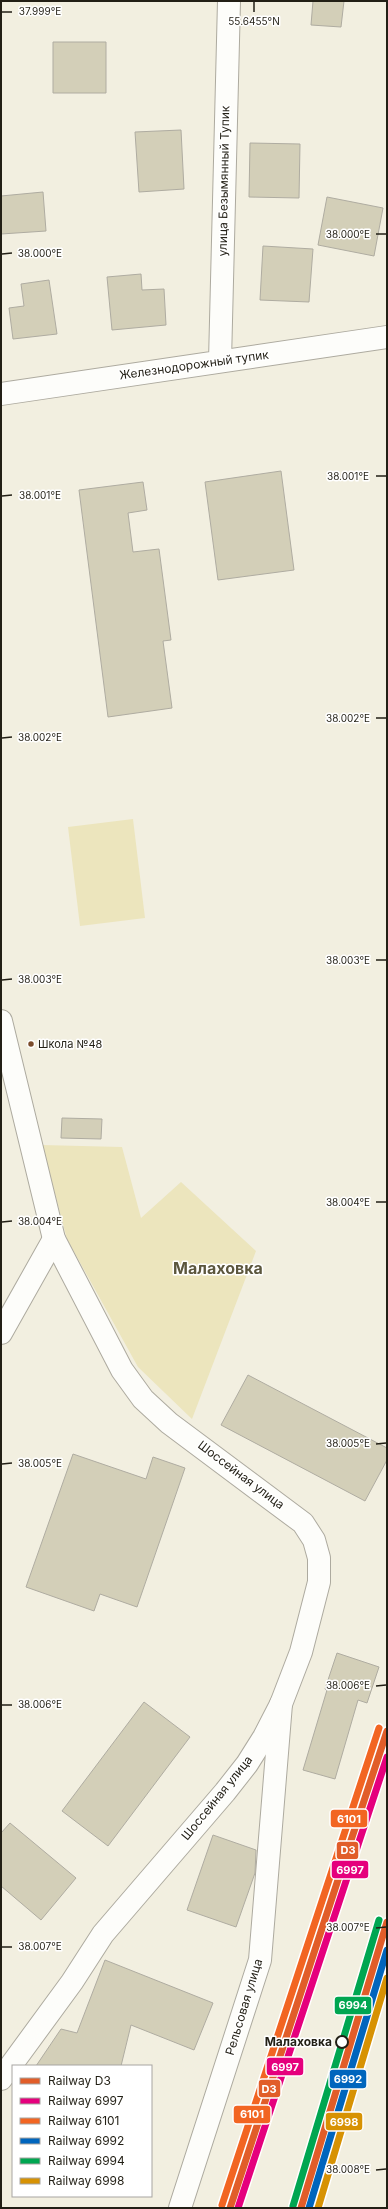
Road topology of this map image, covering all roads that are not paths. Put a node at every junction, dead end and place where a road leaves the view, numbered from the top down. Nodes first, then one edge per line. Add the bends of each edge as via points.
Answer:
1 (229, 1) edge
2 (387, 338) edge
3 (220, 361) junction
4 (1, 394) edge
5 (1, 1021) edge
6 (54, 1239) junction
7 (1, 1333) edge
8 (282, 1704) junction
9 (1, 2079) edge
10 (180, 2208) edge

1 - 3 street, улица Безымянный Тупик
2 - 3 street, Железнодорожный тупик
3 - 4 street, Железнодорожный тупик
5 - 6 street, Шоссейная улица
6 - 7 street
6 - 8 street, Шоссейная улица via 122,1370 143,1399 169,1423 303,1523 314,1540 319,1558 319,1582 301,1652
8 - 9 street, Шоссейная улица via 247,1764 103,1934 72,1982
8 - 10 street, Рельсовая улица via 260,1960

